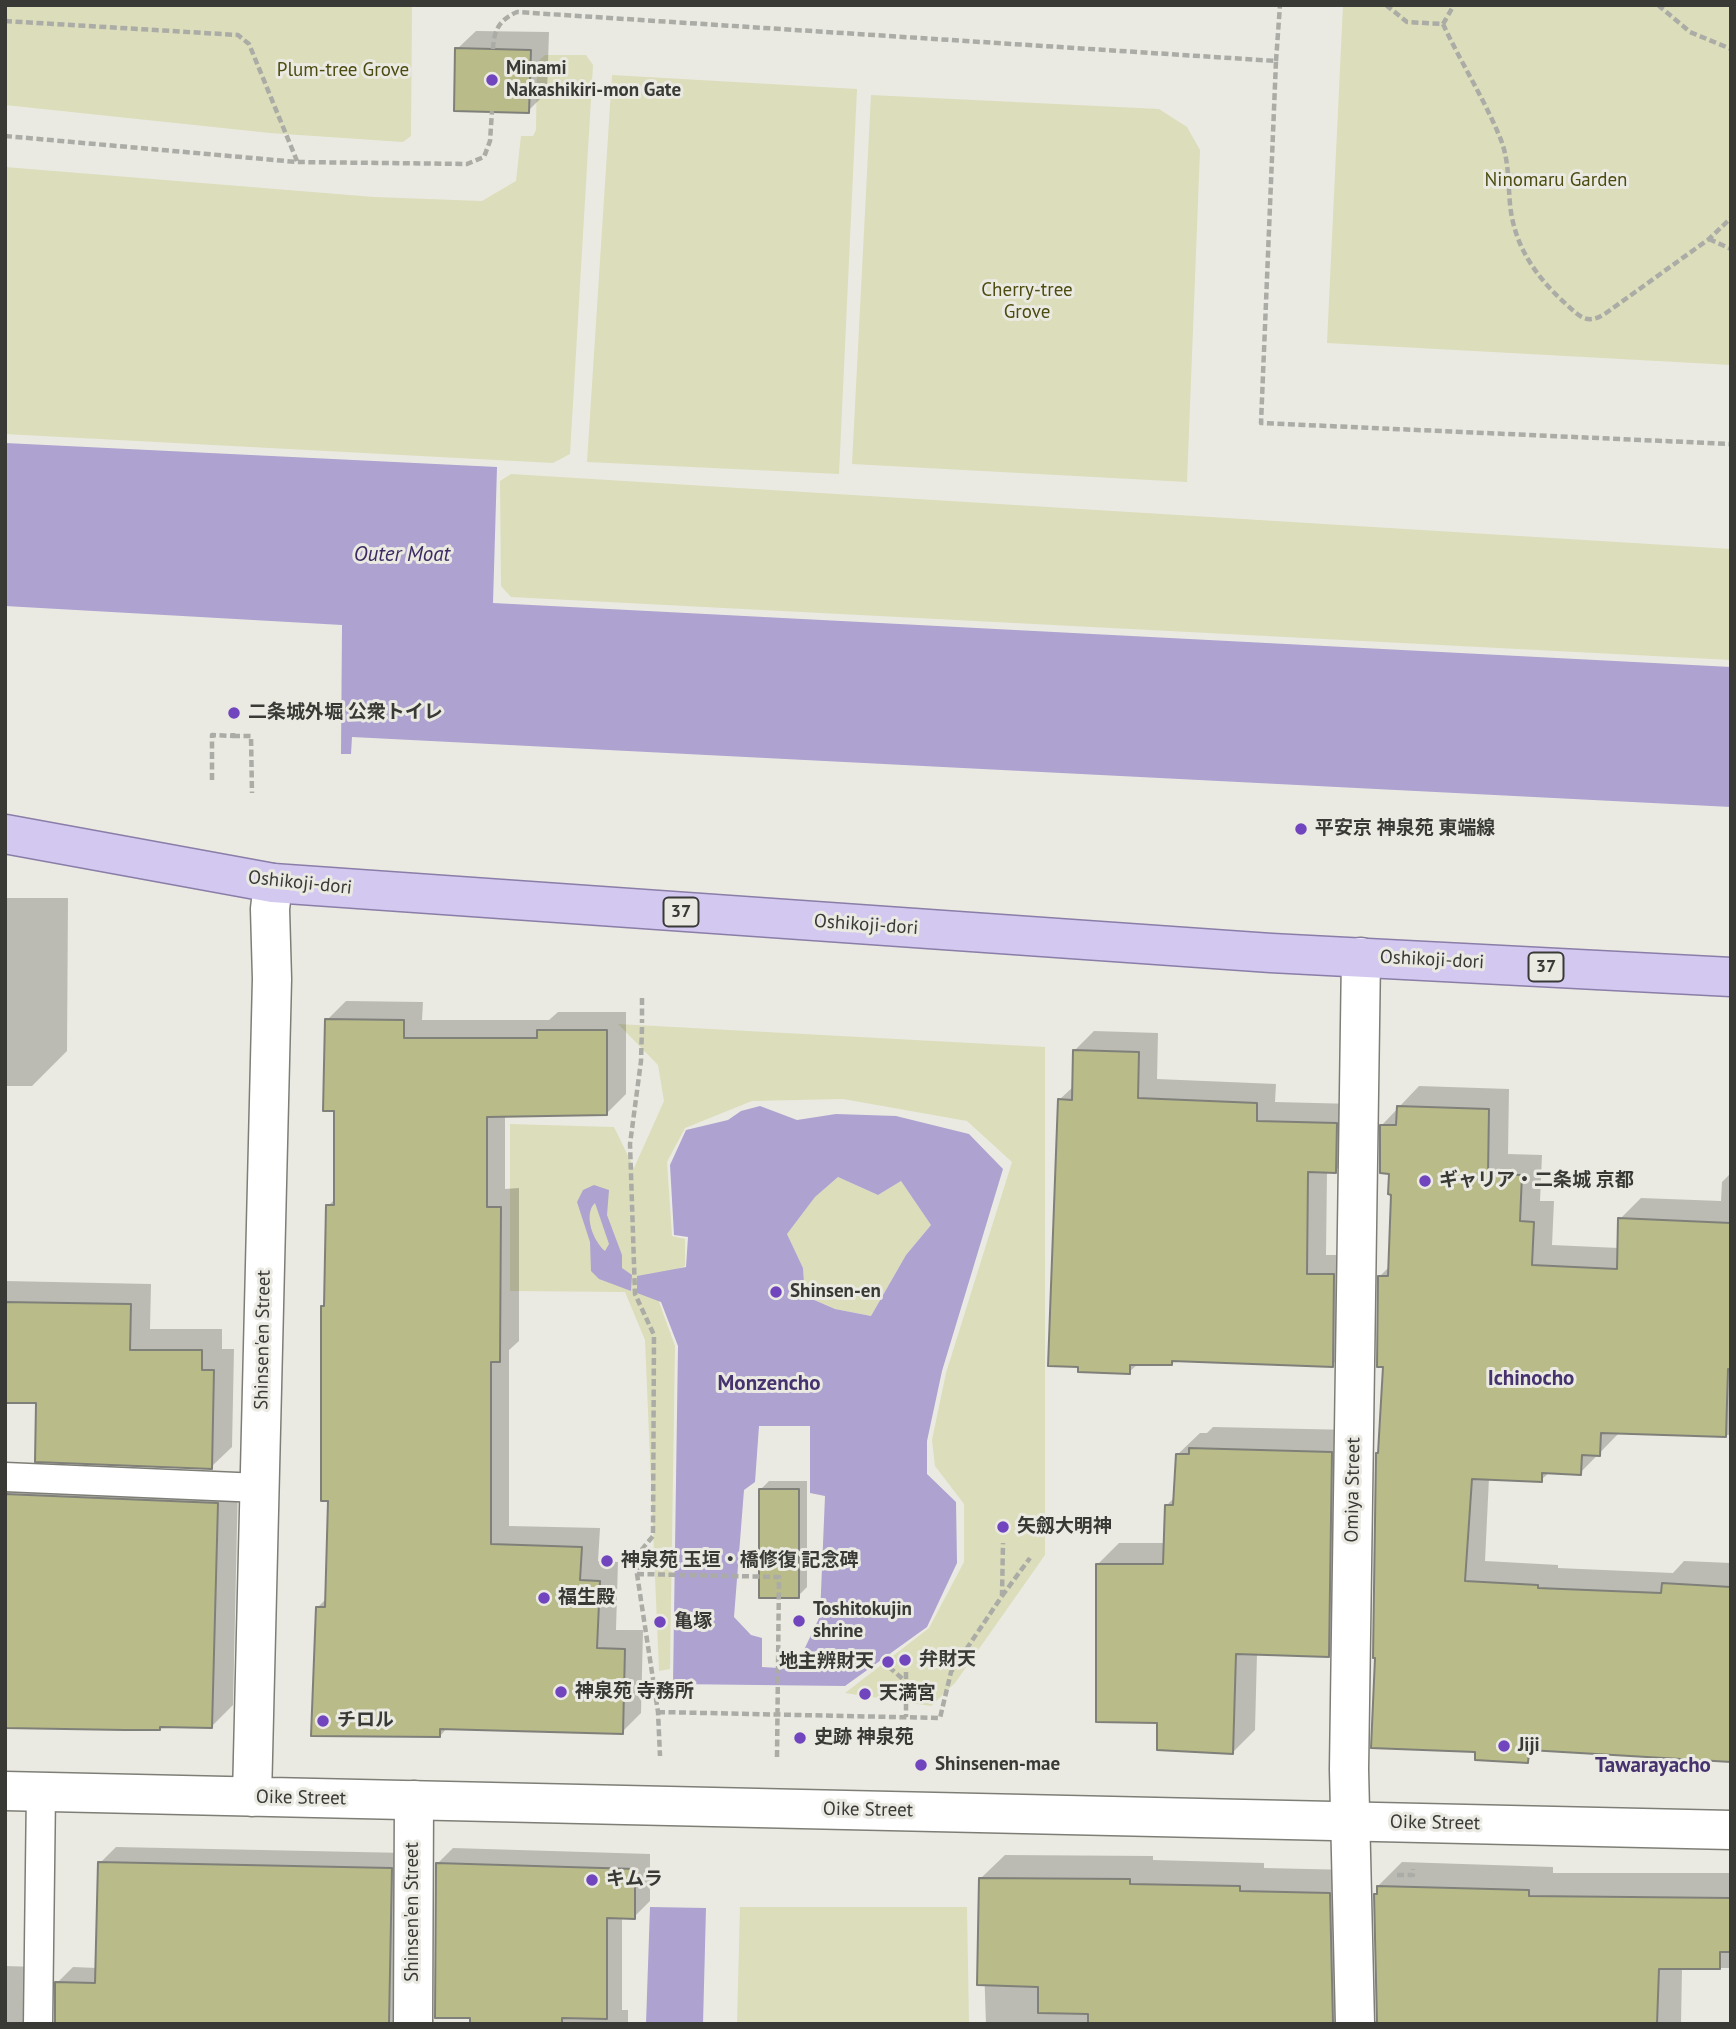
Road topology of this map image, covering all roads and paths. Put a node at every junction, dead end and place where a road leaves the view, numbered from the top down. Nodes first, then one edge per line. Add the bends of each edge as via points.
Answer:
1 (1280, 5) edge
2 (1386, 5) edge
3 (1454, 5) edge
4 (1658, 5) edge
5 (5, 20) edge
6 (1443, 24) junction
7 (493, 49) dead end
8 (1731, 49) edge
9 (1276, 61) junction
10 (492, 111) dead end
11 (5, 136) edge
12 (297, 162) junction
13 (1731, 218) edge
14 (1709, 239) junction
15 (1731, 249) edge
16 (1731, 444) edge
17 (212, 780) dead end
18 (252, 793) dead end
19 (5, 834) edge
20 (273, 883) junction
21 (1361, 957) junction
22 (1731, 977) edge
23 (642, 998) dead end
24 (5, 1477) edge
25 (260, 1488) junction
26 (1003, 1543) dead end
27 (1030, 1558) dead end
28 (638, 1574) junction
29 (1002, 1596) junction
30 (889, 1667) dead end
31 (906, 1672) dead end
32 (906, 1682) junction
33 (657, 1712) junction
34 (777, 1715) junction
35 (906, 1717) junction
36 (660, 1756) dead end
37 (776, 1758) dead end
38 (23, 1791) edge
39 (252, 1797) junction
40 (414, 1800) junction
41 (1352, 1821) junction
42 (1731, 1830) edge
43 (38, 2024) edge
44 (413, 2024) edge
45 (1355, 2024) edge

1 - 9 path
2 - 6 path via 1407,22
3 - 6 path
4 - 8 path via 1690,32
5 - 12 path via 238,35 249,44
6 - 14 path via 1503,146 1514,230 1523,251 1539,280 1581,319 1595,320
7 - 9 path via 494,33 503,18 517,12
9 - 16 path via 1261,423
10 - 12 path via 484,156 467,164
11 - 12 path
13 - 14 path
14 - 15 path
17 - 18 path via 212,735 251,736
19 - 20 main road, Oshikoji-dori / 37
20 - 21 main road, Oshikoji-dori / 37
20 - 25 street, Shinsen'en Street
21 - 22 main road, Oshikoji-dori / 37
21 - 41 street, Omiya Street via 1349,1769
23 - 28 path via 641,1061 630,1144 635,1294 654,1335 653,1536 639,1553
24 - 25 lane
25 - 39 street, Shinsen'en Street
26 - 29 path
27 - 29 path
28 - 33 path
28 - 34 path via 779,1577
29 - 35 path via 951,1672 940,1718
30 - 32 path
31 - 32 path
32 - 35 path
33 - 34 path
33 - 36 path
34 - 35 path
34 - 37 path
38 - 39 street, Oike Street
38 - 43 lane
39 - 40 street, Oike Street
40 - 41 street, Oike Street
40 - 44 street, Shinsen'en Street
41 - 42 street, Oike Street
41 - 45 street, Omiya Street

